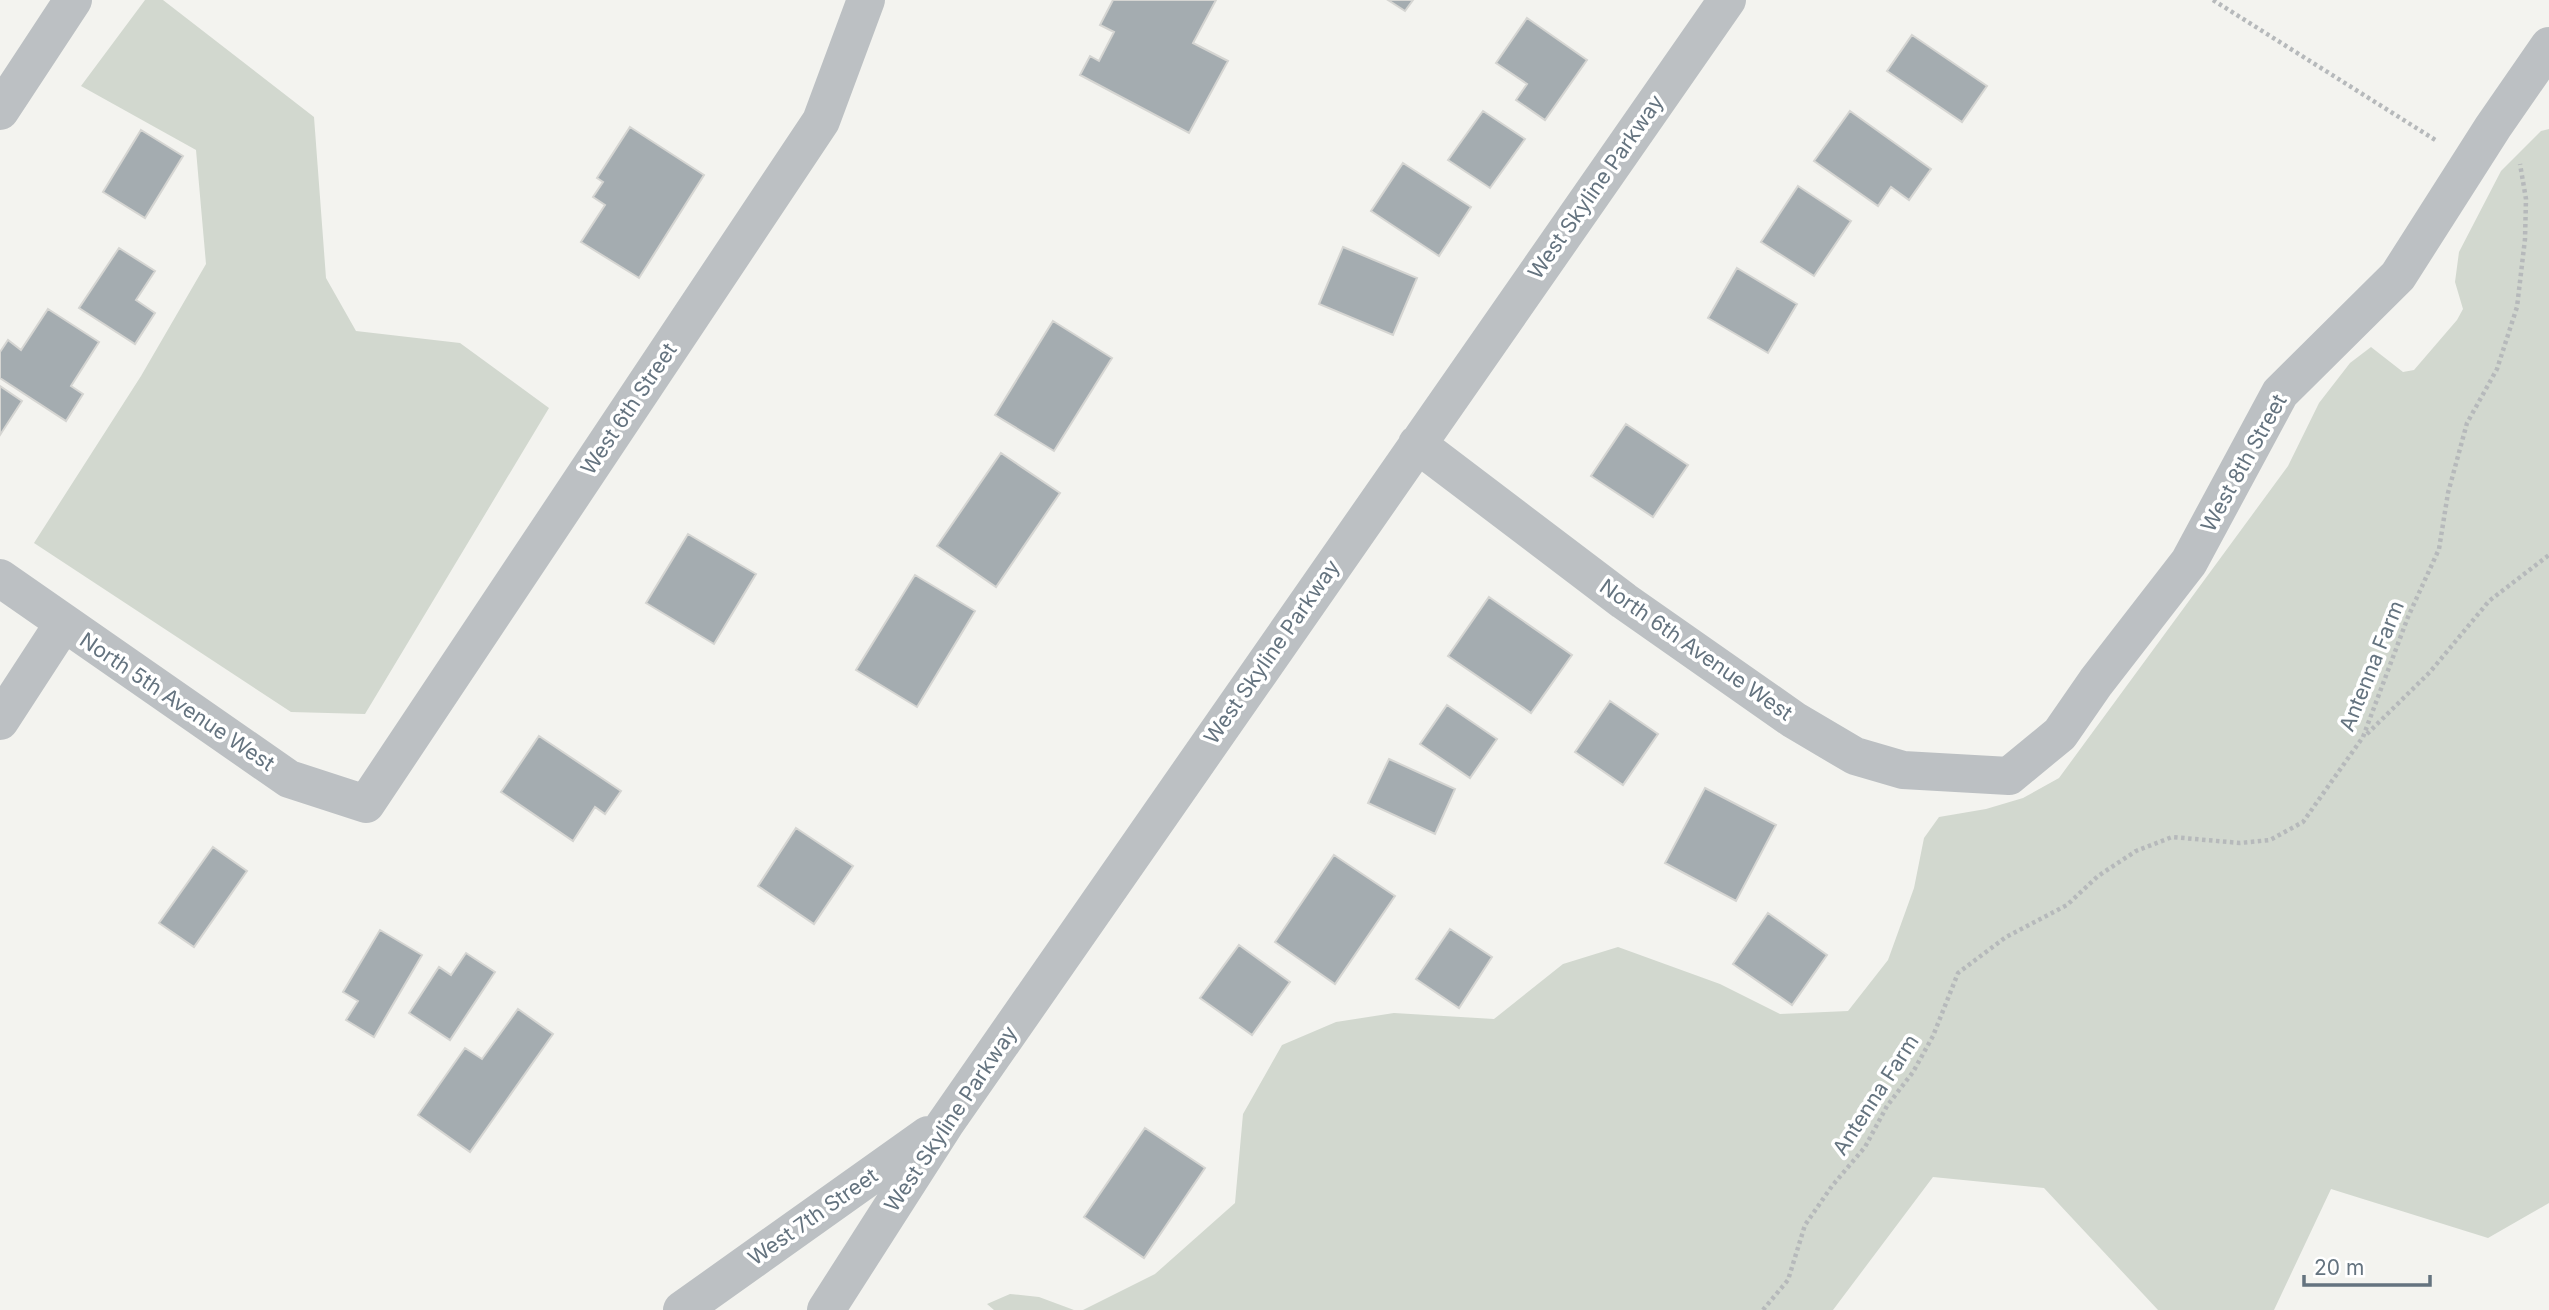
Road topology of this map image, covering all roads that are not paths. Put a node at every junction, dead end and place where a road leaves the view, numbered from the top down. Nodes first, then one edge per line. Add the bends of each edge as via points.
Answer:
1 (73, 0) edge
2 (866, 0) edge
3 (1727, 0) edge
4 (2549, 46) edge
5 (0, 111) edge
6 (1417, 444) junction
7 (0, 578) edge
8 (63, 624) junction
9 (0, 722) edge
10 (2009, 776) joint
11 (366, 804) joint
12 (945, 1124) junction
13 (682, 1310) edge
14 (826, 1310) edge

1 - 5 street
2 - 11 street, West 6th Street via 821,121
3 - 6 street, West Skyline Parkway
4 - 10 street, West 8th Street via 2398,276 2280,393 2189,562 2060,734
6 - 10 street, North 6th Avenue West via 1624,601 1794,720 1855,756 1903,770
6 - 12 street, West Skyline Parkway
7 - 8 street, North 5th Avenue West
8 - 9 street
8 - 11 street, North 5th Avenue West via 289,779
12 - 13 street, West 7th Street
12 - 14 street, West Skyline Parkway

